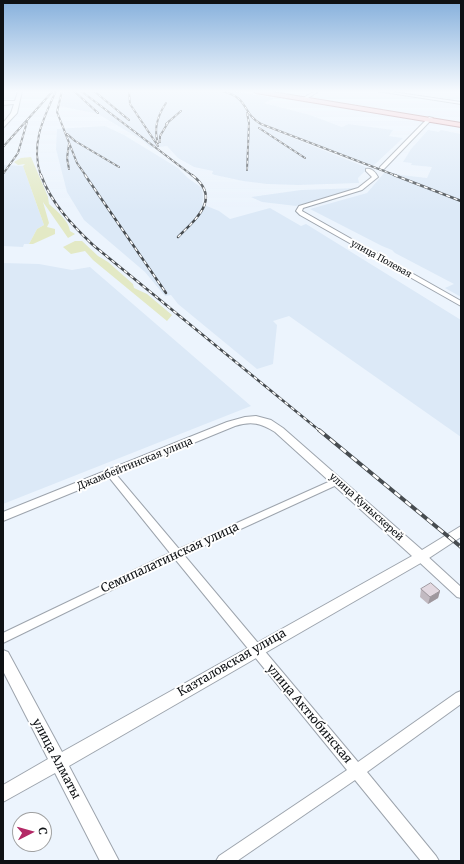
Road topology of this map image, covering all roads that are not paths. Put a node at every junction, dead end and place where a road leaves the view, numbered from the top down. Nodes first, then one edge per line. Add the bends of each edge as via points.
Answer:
1 (418, 131) edge
2 (382, 168) dead end
3 (368, 170) dead end
4 (461, 304) edge
5 (268, 422) joint
6 (111, 474) junction
7 (338, 481) junction
8 (3, 517) edge
9 (461, 531) edge
10 (177, 554) junction
11 (421, 557) junction
12 (461, 594) edge
13 (3, 638) edge
14 (256, 650) junction
15 (3, 656) edge
16 (461, 697) edge
17 (58, 763) junction
18 (357, 771) junction
19 (3, 794) edge
20 (110, 861) edge
21 (224, 861) edge
22 (431, 861) edge

1 - 2 street
3 - 4 street, улица Полевая via 375,177 364,187 301,207 299,209 302,214
5 - 6 street, Джамбейтинская улица via 254,419 242,421
5 - 7 street, улица Куныскерей
6 - 8 street, Джамбейтинская улица
6 - 10 street, улица Актюбинская
7 - 10 street, Семипалатинская улица
7 - 11 street, улица Куныскерей
9 - 11 street, Казталовская улица
10 - 13 street, Семипалатинская улица
10 - 14 street, улица Актюбинская
11 - 12 street, улица Куныскерей
11 - 14 street, Казталовская улица
14 - 17 street, Казталовская улица
14 - 18 street, улица Актюбинская
15 - 17 street, улица Алматы
16 - 18 street
17 - 19 street, Казталовская улица
17 - 20 street, улица Алматы
18 - 21 street
18 - 22 street, улица Актюбинская

